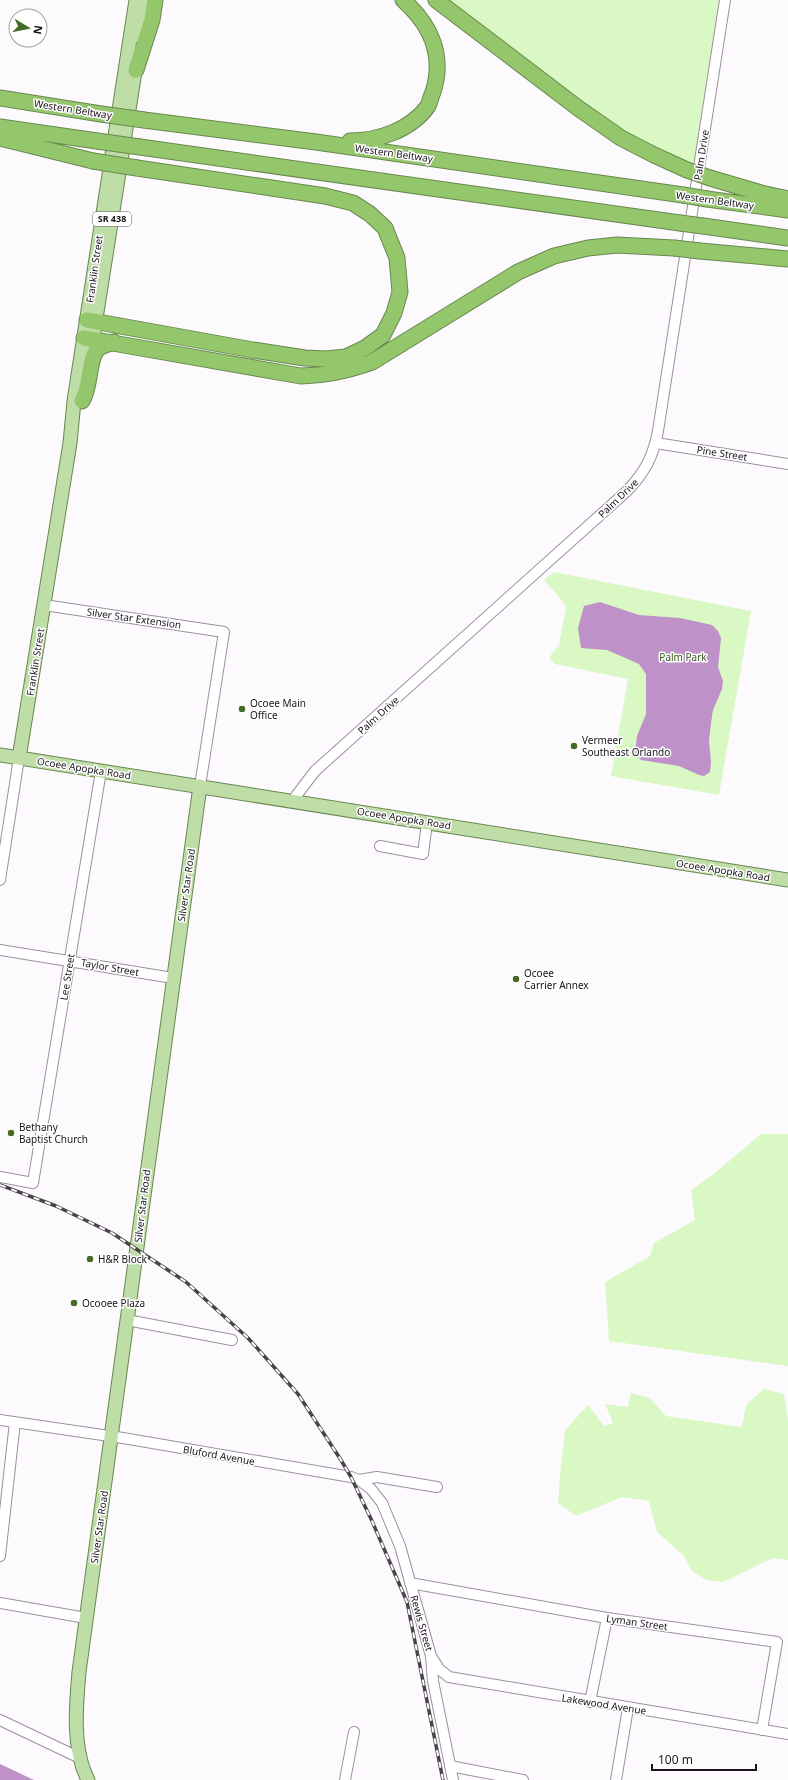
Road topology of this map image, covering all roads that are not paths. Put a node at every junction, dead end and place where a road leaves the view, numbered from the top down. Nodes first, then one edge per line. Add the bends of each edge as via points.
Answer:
1 (136, 0) edge
2 (147, 0) edge
3 (156, 0) edge
4 (403, 0) edge
5 (436, 0) edge
6 (725, 0) edge
7 (136, 70) junction
8 (0, 98) edge
9 (123, 116) junction
10 (0, 127) edge
11 (0, 138) edge
12 (316, 142) junction
13 (788, 199) edge
14 (788, 210) edge
15 (788, 238) edge
16 (788, 259) edge
17 (91, 320) junction
18 (88, 339) junction
19 (115, 342) junction
20 (82, 401) junction
21 (70, 443) junction
22 (656, 443) junction
23 (788, 464) edge
24 (44, 605) junction
25 (224, 632) joint
26 (0, 755) edge
27 (19, 758) junction
28 (101, 771) junction
29 (200, 786) junction
30 (293, 800) junction
31 (427, 822) junction
32 (4, 830) edge
33 (380, 846) dead end
34 (0, 880) edge
35 (788, 880) edge
36 (0, 950) edge
37 (70, 961) junction
38 (173, 978) junction
39 (0, 1177) edge
40 (127, 1320) junction
41 (232, 1340) dead end
42 (0, 1420) edge
43 (15, 1422) junction
44 (111, 1437) junction
45 (359, 1480) junction
46 (438, 1487) dead end
47 (0, 1556) edge
48 (410, 1583) junction
49 (0, 1603) edge
50 (86, 1618) junction
51 (607, 1618) junction
52 (431, 1656) junction
53 (590, 1702) junction
54 (628, 1708) junction
55 (0, 1720) edge
56 (762, 1730) junction
57 (354, 1732) dead end
58 (788, 1734) edge
59 (80, 1758) junction
60 (450, 1766) junction
61 (88, 1780) edge
62 (345, 1780) edge
63 (453, 1780) edge
64 (523, 1780) edge
65 (616, 1780) edge

1 - 9 main road, Franklin Street
2 - 7 main road, Franklin Street
3 - 7 highway
4 - 12 highway via 416,12 428,30 437,56 438,78 428,106 409,124 390,134 362,141
5 - 13 highway, bridge via 621,138 687,170
6 - 22 street, Palm Drive
7 - 9 main road, Franklin Street
8 - 12 highway, Western Beltway, bridge
9 - 17 main road, Franklin Street / SR 438
10 - 15 highway, bridge
11 - 17 highway, bridge via 93,161 353,202 385,228 397,258 400,292 394,313 383,335 346,357 306,358
12 - 14 highway, Western Beltway, bridge
16 - 19 highway, bridge via 617,245 588,248 554,256 518,272 372,362 326,375 301,376
17 - 18 main road, Franklin Street / SR 438
18 - 19 highway
18 - 20 main road, Franklin Street / SR 438
18 - 21 main road, Franklin Street / SR 438 via 74,401
19 - 20 highway via 97,350
20 - 21 main road, Franklin Street / SR 438
21 - 24 main road, Franklin Street / SR 438
22 - 23 street, Pine Street
22 - 30 street, Palm Drive via 646,467 627,491 315,771
24 - 25 street, Silver Star Extension
24 - 27 main road, Franklin Street / SR 438
25 - 29 street, Silver Star Road
26 - 27 main road, Ocoee Apopka Road
27 - 28 main road, Ocoee Apopka Road
27 - 32 street, Franklin Street
28 - 29 main road, Ocoee Apopka Road
28 - 37 street, Lee Street
29 - 30 main road, Ocoee Apopka Road
29 - 38 main road, Silver Star Road
30 - 31 main road, Ocoee Apopka Road
31 - 33 street via 423,854
31 - 35 main road, Ocoee Apopka Road
32 - 34 street, Franklin Street
36 - 37 street, Taylor Street
37 - 38 street, Taylor Street
37 - 39 street, Lee Street via 33,1183
38 - 40 main road, Silver Star Road
40 - 41 street
40 - 44 main road, Silver Star Road
42 - 43 street, Bluford Avenue
43 - 44 street, Bluford Avenue
43 - 47 street
44 - 45 street, Bluford Avenue
44 - 50 main road, Silver Star Road
45 - 46 street, Bluford Avenue via 377,1477
45 - 48 street, Rewis Street via 371,1488 382,1503 400,1546
48 - 51 street, Lyman Street
48 - 52 street, Rewis Street
49 - 50 street
50 - 59 main road, Silver Star Road via 76,1721
51 - 53 street
51 - 56 street, Lyman Street via 777,1642
52 - 53 street, Lakewood Avenue via 439,1669 449,1677
52 - 60 street, Rewis Street via 433,1681
53 - 54 street, Lakewood Avenue
54 - 56 street, Lakewood Avenue
54 - 65 street
55 - 59 street
56 - 58 street, Lakewood Avenue
57 - 62 street
59 - 61 main road, Silver Star Road
60 - 63 street, Rewis Street
60 - 64 street

